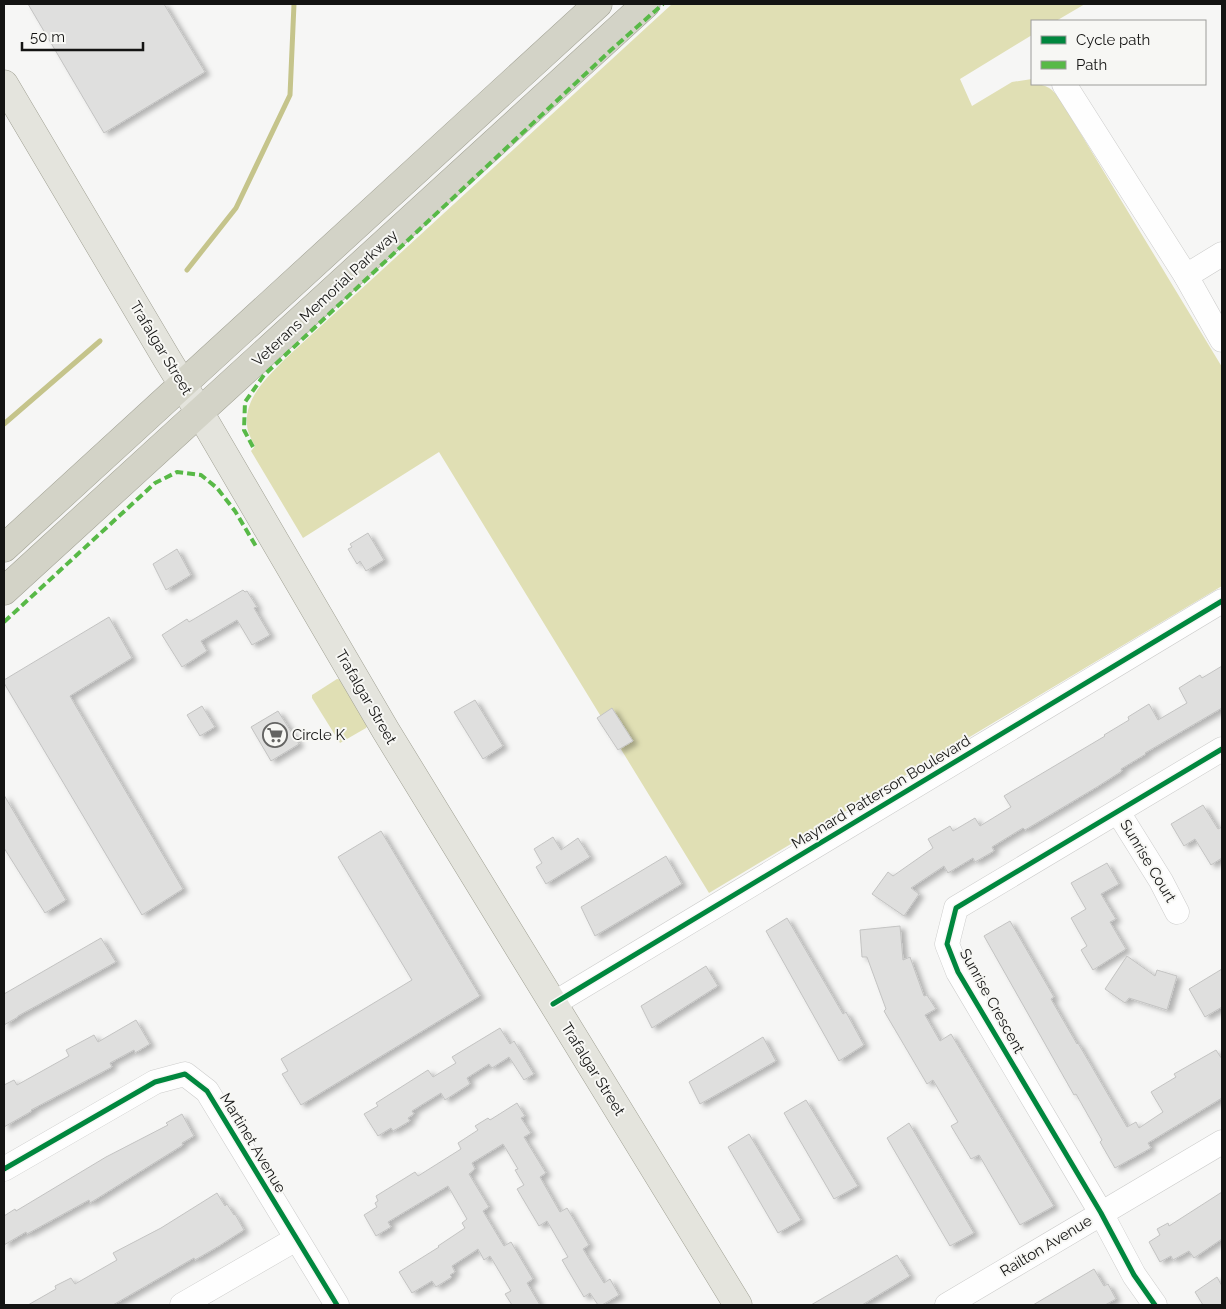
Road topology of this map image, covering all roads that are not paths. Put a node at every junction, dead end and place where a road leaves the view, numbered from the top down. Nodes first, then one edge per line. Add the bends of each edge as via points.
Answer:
1 (598, 4) edge
2 (646, 4) edge
3 (4, 84) edge
4 (1065, 85) edge
5 (1222, 254) edge
6 (1186, 276) junction
7 (1222, 340) edge
8 (182, 384) junction
9 (200, 413) junction
10 (4, 548) edge
11 (4, 591) edge
12 (1222, 601) edge
13 (1222, 749) edge
14 (1118, 812) junction
15 (1177, 912) dead end
16 (553, 1004) junction
17 (1222, 1142) edge
18 (4, 1169) edge
19 (1101, 1212) junction
20 (296, 1239) junction
21 (182, 1305) edge
22 (337, 1305) edge
23 (738, 1305) edge
24 (947, 1305) edge
25 (1155, 1305) edge

1 - 8 highway
2 - 9 highway, Veterans Memorial Parkway
3 - 8 main road, Trafalgar Street
4 - 6 street
5 - 6 street
6 - 7 street
8 - 9 main road, Trafalgar Street
8 - 10 highway
9 - 11 highway, Veterans Memorial Parkway
9 - 16 main road, Trafalgar Street via 386,731
12 - 16 street, Maynard Patterson Boulevard
13 - 14 street, Sunrise Crescent
14 - 15 street, Sunrise Court
14 - 19 street, Sunrise Crescent via 956,908 947,944 958,972
16 - 23 main road, Trafalgar Street
17 - 19 street, Railton Avenue
18 - 20 street, Martinet Avenue via 155,1082 185,1074 207,1090
19 - 24 street, Railton Avenue
19 - 25 street, Sunrise Crescent via 1134,1275
20 - 21 street
20 - 22 street, Martinet Avenue

